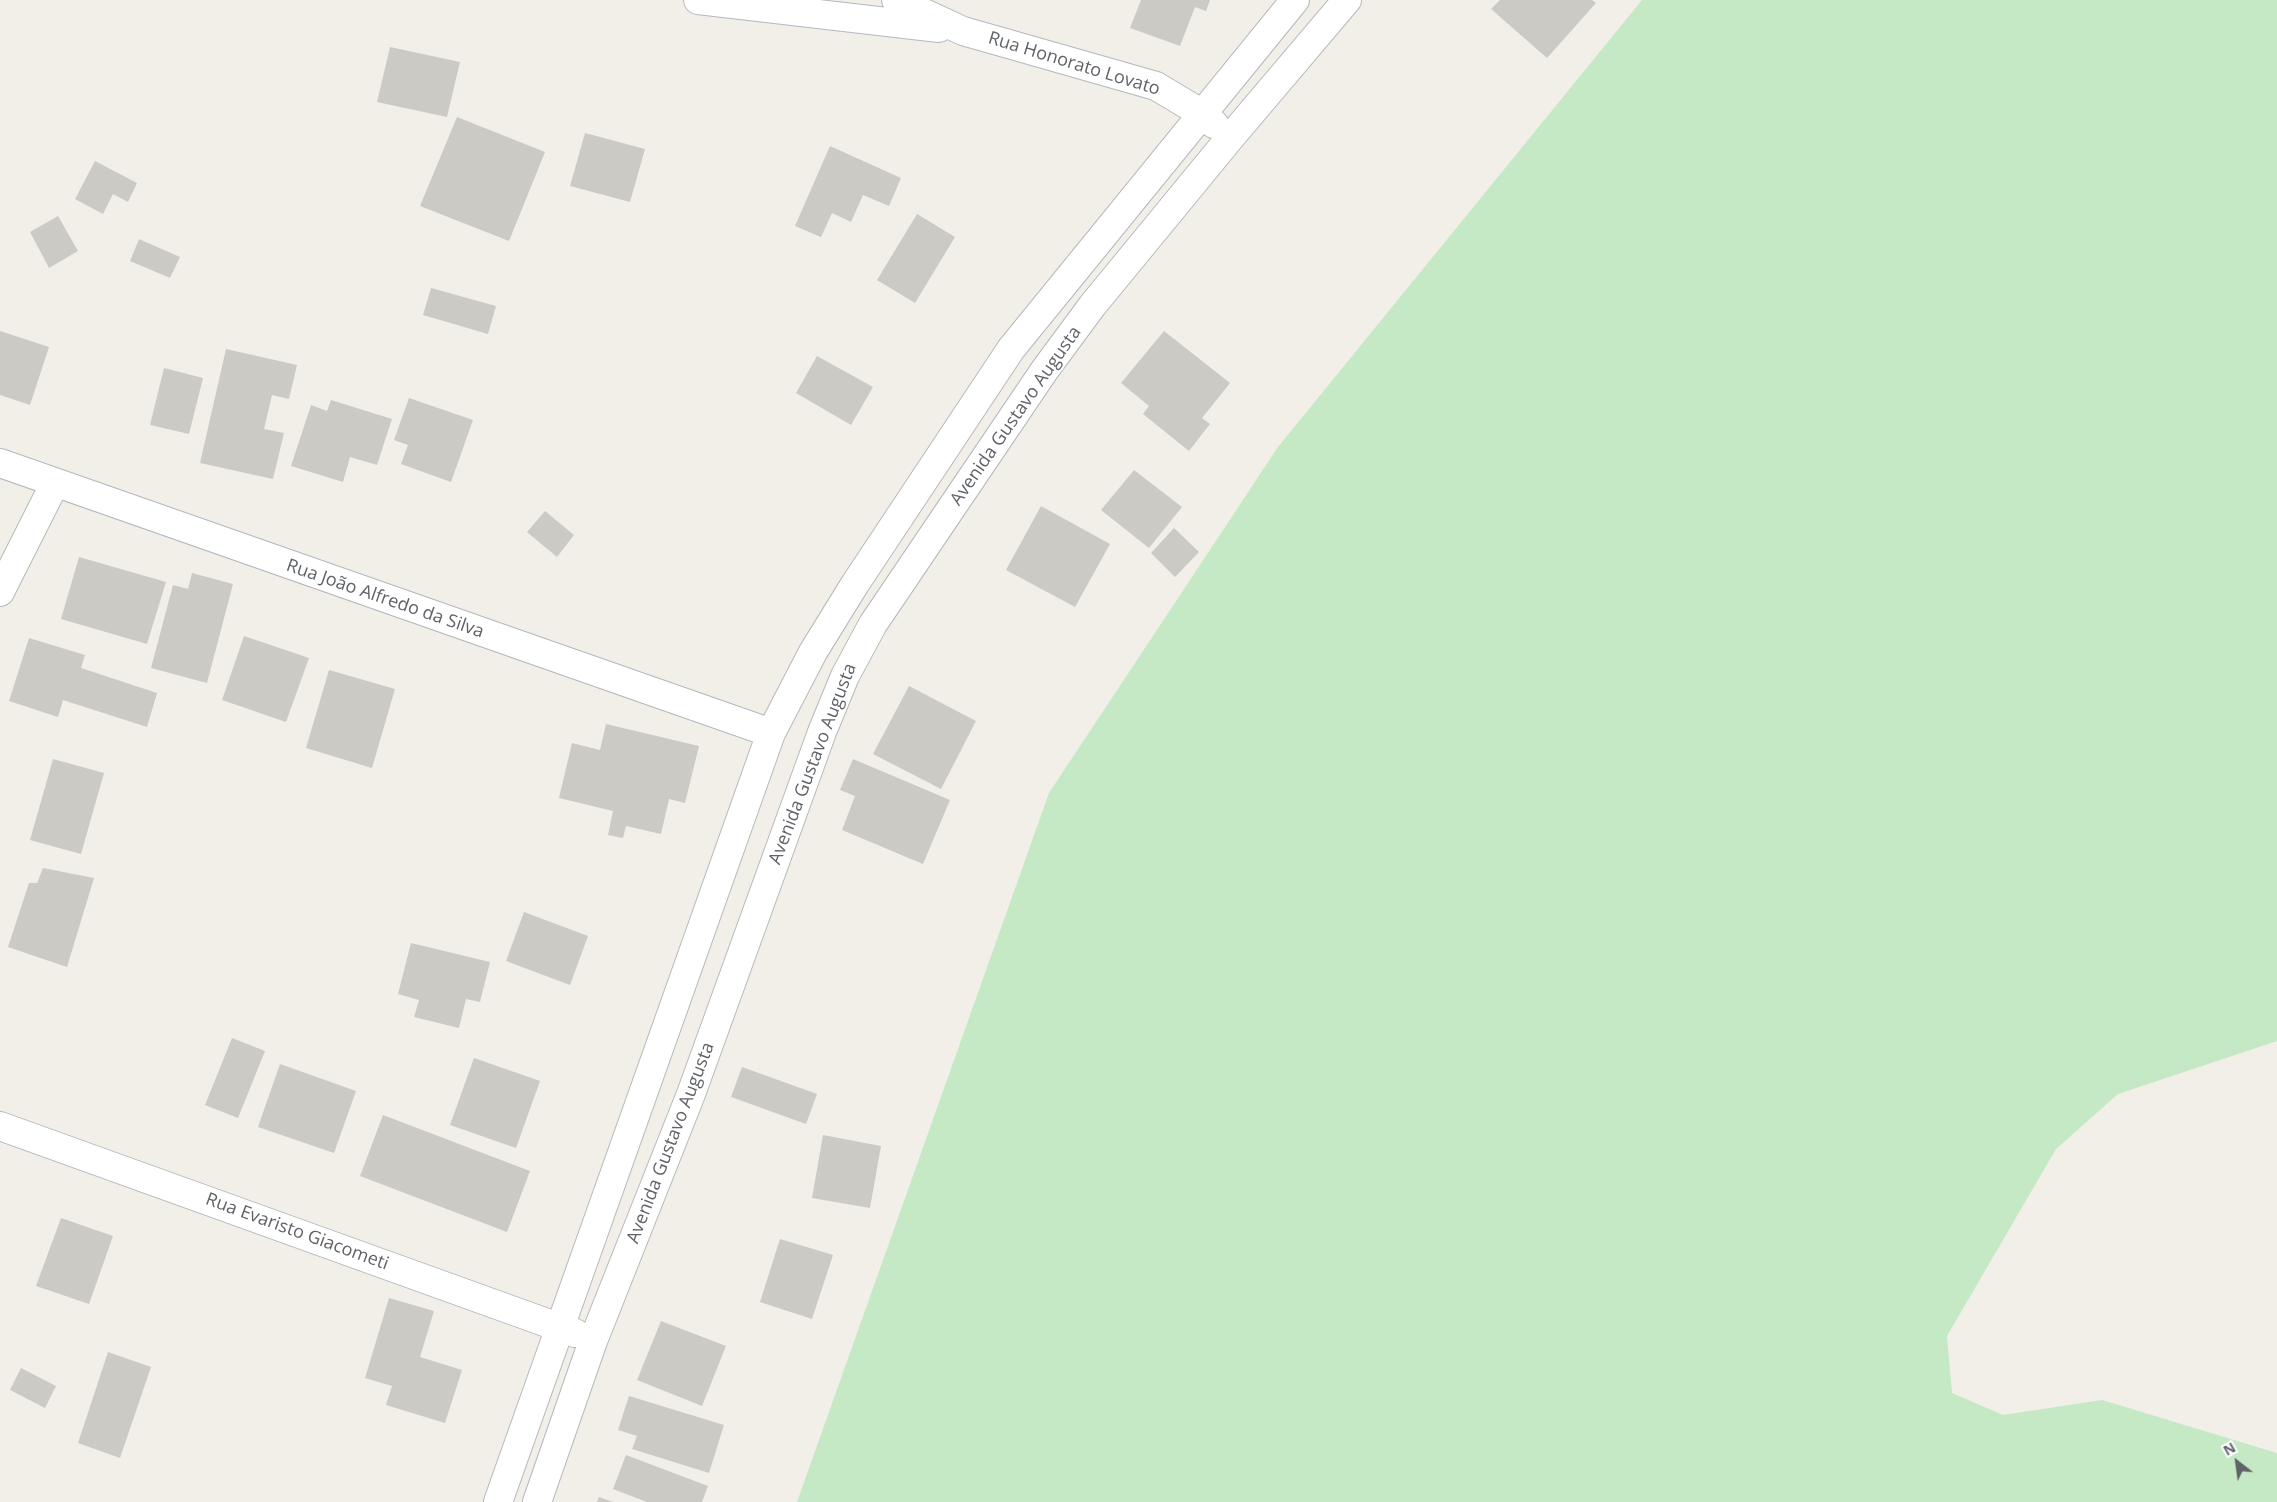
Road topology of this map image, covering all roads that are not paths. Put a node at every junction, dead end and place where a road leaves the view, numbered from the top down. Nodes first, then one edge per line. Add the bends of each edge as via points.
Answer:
1 (698, 0) edge
2 (896, 0) edge
3 (1295, 0) edge
4 (1348, 0) edge
5 (963, 31) junction
6 (1202, 113) junction
7 (1230, 138) junction
8 (0, 463) edge
9 (55, 483) junction
10 (0, 592) edge
11 (771, 733) junction
12 (0, 1126) edge
13 (559, 1326) junction
14 (593, 1341) junction
15 (498, 1502) edge
16 (537, 1502) edge

1 - 5 street, Rua Honorato Lovato
2 - 5 street, Rua Honorato Lovato
3 - 6 street
4 - 7 street, Avenida Gustavo Augusta
5 - 6 street, Rua Honorato Lovato via 1156,86
6 - 7 street, Rua Honorato Lovato
6 - 11 street via 1011,349 855,584 813,652
7 - 14 street, Avenida Gustavo Augusta via 1092,306 1044,372 873,624 845,676 691,1094
8 - 9 street, Rua João Alfredo da Silva
9 - 10 street
9 - 11 street, Rua João Alfredo da Silva
11 - 13 street
12 - 13 street, Rua Evaristo Giacometi
13 - 14 street, Rua Evaristo Giacometi
13 - 15 street
14 - 16 street, Avenida Gustavo Augusta

